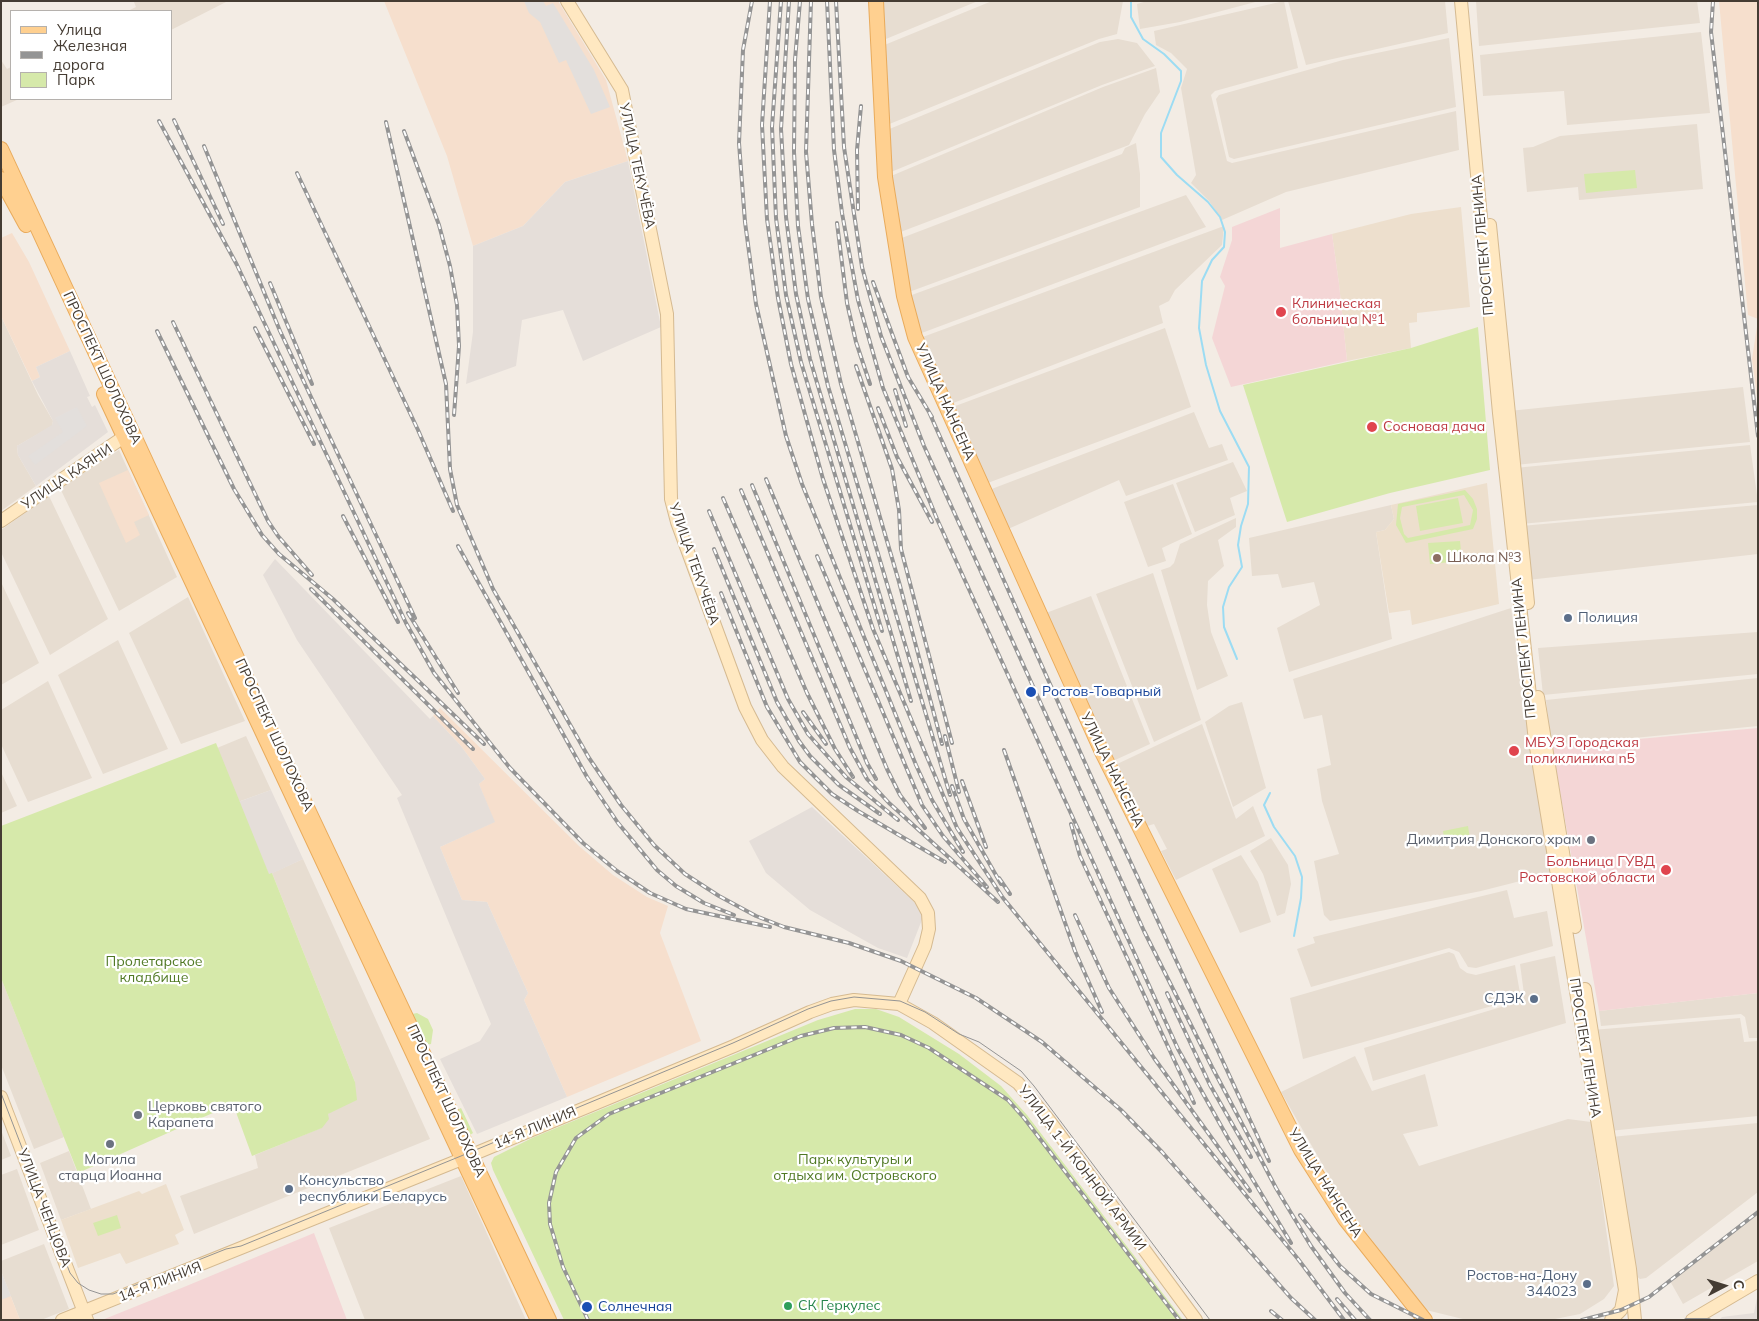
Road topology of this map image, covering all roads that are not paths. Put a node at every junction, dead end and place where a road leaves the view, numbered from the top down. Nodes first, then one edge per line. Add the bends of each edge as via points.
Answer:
1 (567, 1) edge
2 (876, 1) edge
3 (1461, 1) edge
4 (1469, 1) edge
5 (1, 149) edge
6 (1, 179) edge
7 (128, 435) junction
8 (1, 521) edge
9 (899, 1004) junction
10 (1, 1097) edge
11 (466, 1157) junction
12 (1758, 1281) edge
13 (1629, 1289) junction
14 (85, 1316) edge
15 (62, 1320) edge
16 (538, 1320) edge
17 (549, 1320) edge
18 (1196, 1320) edge
19 (1426, 1320) edge
20 (1611, 1320) edge
21 (1635, 1320) edge
22 (1692, 1320) edge

1 - 9 main road, УЛИЦА ТЕКУЧЁВА via 622,90 667,314 671,499 677,522 745,707 762,740 783,767 920,898 928,913 925,946
2 - 19 main road, УЛИЦА НАНСЕНА via 885,177 904,296 915,337 1102,752 1301,1150 1345,1220
3 - 13 main road, ПРОСПЕКТ ЛЕНИНА via 1499,413 1534,741
4 - 13 main road, ПРОСПЕКТ ЛЕНИНА via 1538,700
5 - 7 main road, ПРОСПЕКТ ШОЛОХОВА
6 - 7 main road, ПРОСПЕКТ ШОЛОХОВА
7 - 8 main road, УЛИЦА КАЯНИ
7 - 11 main road, ПРОСПЕКТ ШОЛОХОВА
9 - 11 main road, 14-Я ЛИНИЯ via 854,1000 824,1006
9 - 18 main road, УЛИЦА 1-Й КОННОЙ АРМИИ via 933,1022 1006,1073 1028,1094
10 - 14 main road, УЛИЦА ЧЕНЦОВА
11 - 14 main road, 14-Я ЛИНИЯ
11 - 16 main road, ПРОСПЕКТ ШОЛОХОВА
11 - 17 main road, ПРОСПЕКТ ШОЛОХОВА
12 - 22 main road
13 - 20 main road via 1621,1310
13 - 21 main road
14 - 15 main road, 14-Я ЛИНИЯ

